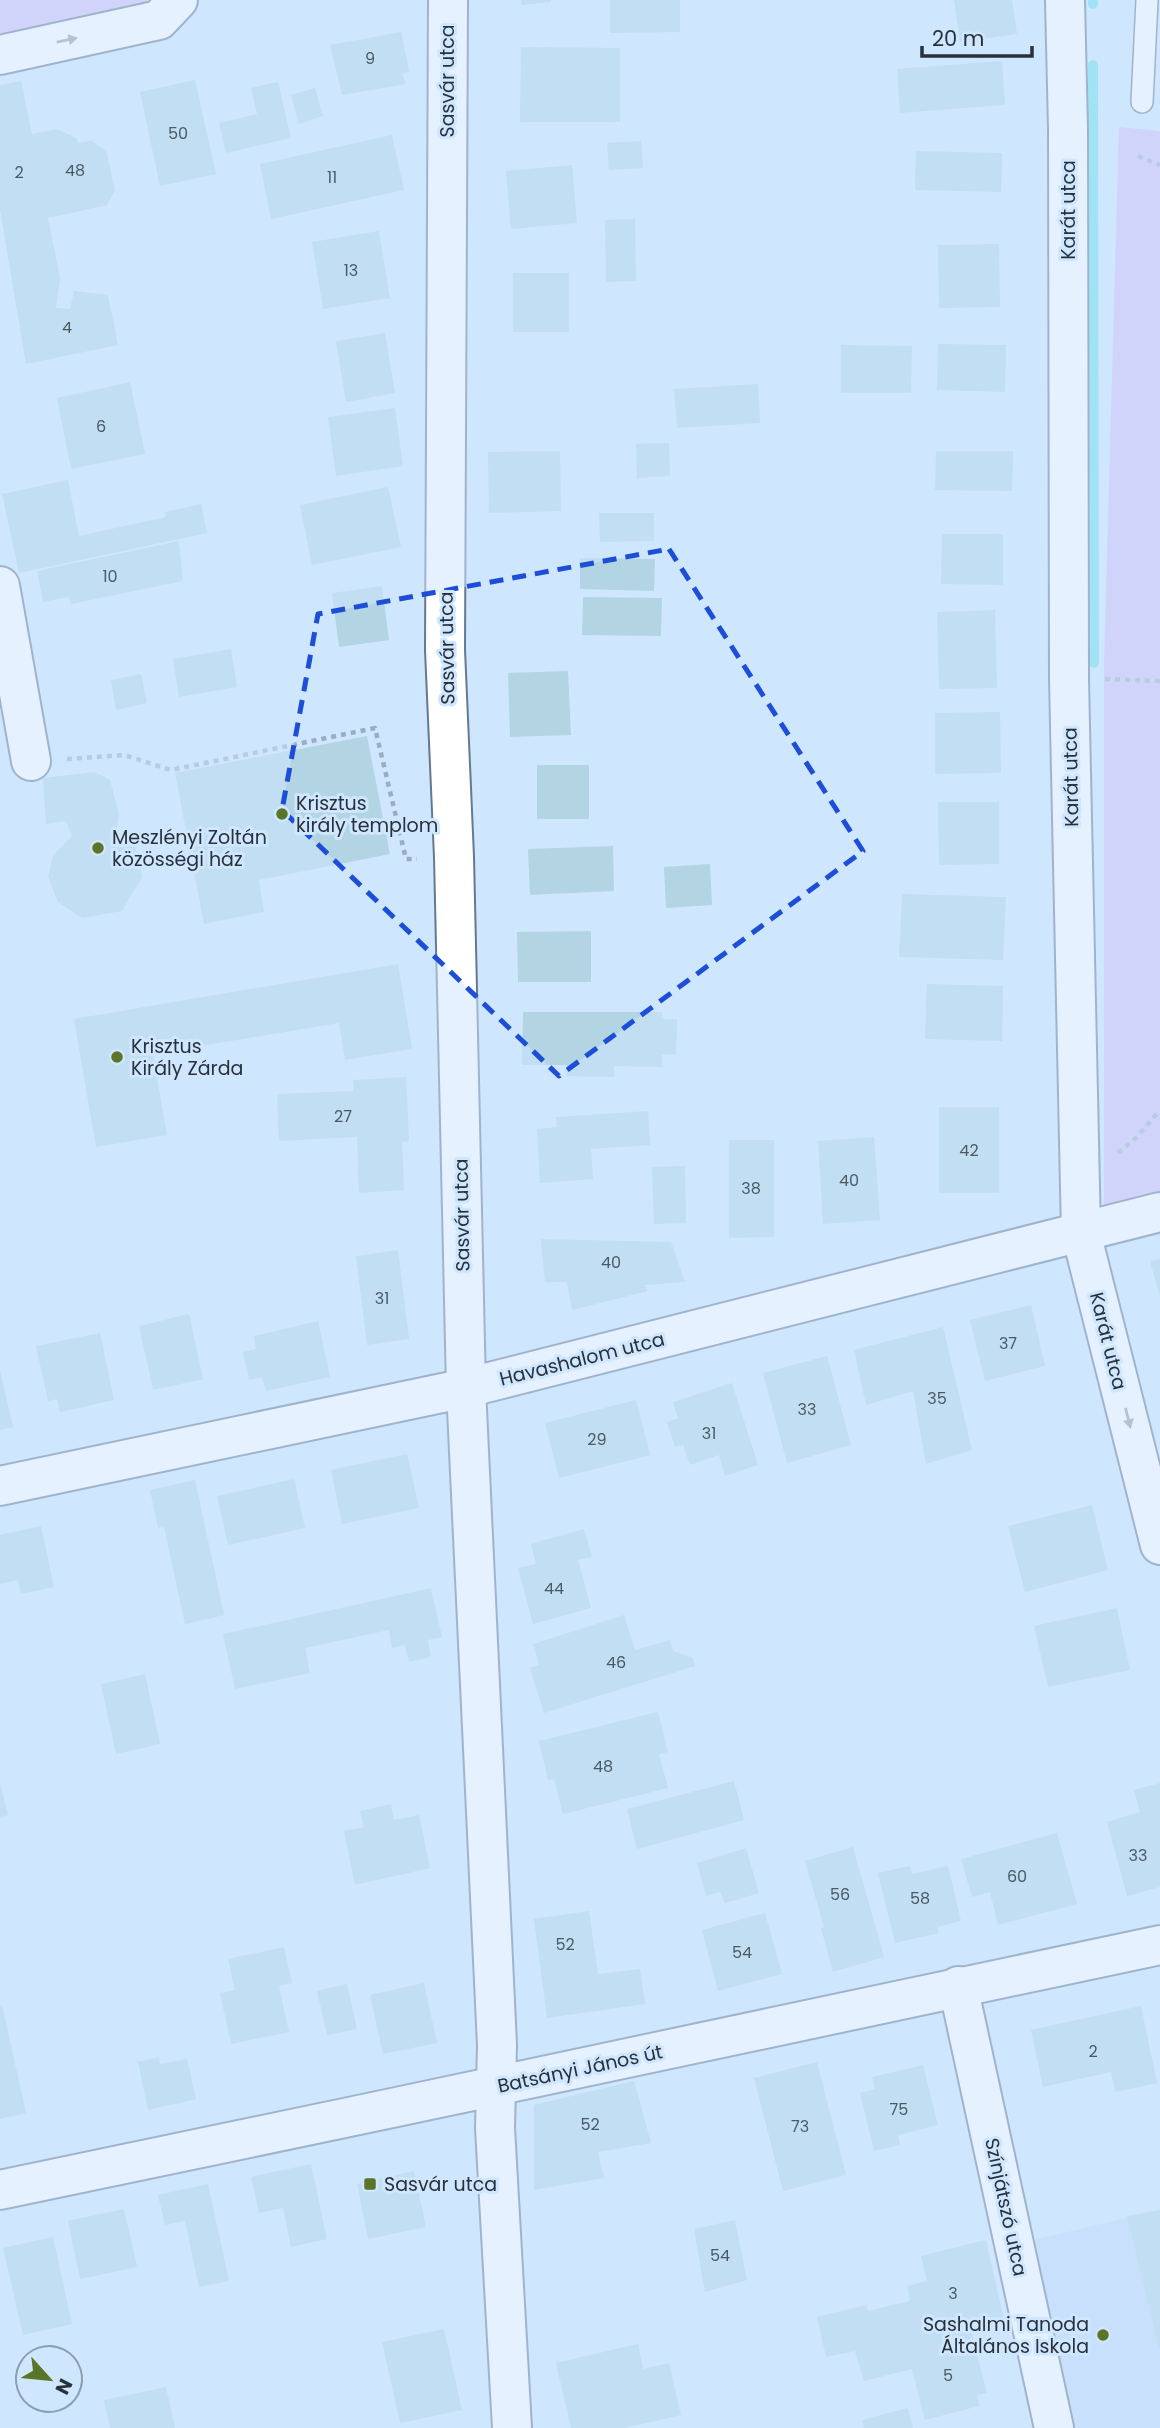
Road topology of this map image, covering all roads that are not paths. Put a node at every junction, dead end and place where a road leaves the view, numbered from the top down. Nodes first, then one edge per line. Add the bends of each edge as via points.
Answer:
1 (178, 0) edge
2 (448, 0) edge
3 (1065, 0) edge
4 (1151, 14) edge
5 (0, 55) edge
6 (1142, 102) dead end
7 (0, 586) edge
8 (31, 761) road end
9 (1160, 1212) edge
10 (1081, 1233) junction
11 (466, 1388) junction
12 (0, 1486) edge
13 (1160, 1545) edge
14 (1160, 1944) edge
15 (958, 1986) junction
16 (496, 2087) junction
17 (0, 2190) edge
18 (512, 2428) edge
19 (1054, 2428) edge

5 -> 1 street via 159,20
2 - 11 street, Sasvár utca via 446,650
3 - 10 street, Karát utca via 1069,679
4 - 6 lane
7 - 8 street
9 - 10 street, Havashalom utca
10 - 11 street, Havashalom utca
10 -> 13 street, Karát utca
11 - 12 street, Havashalom utca
11 - 16 street, Sasvár utca
14 - 15 street, Batsányi János út
15 - 16 street, Batsányi János út
15 - 19 street, Színjátszó utca
16 - 17 street, Batsányi János út
16 - 18 street, Sasvár utca

